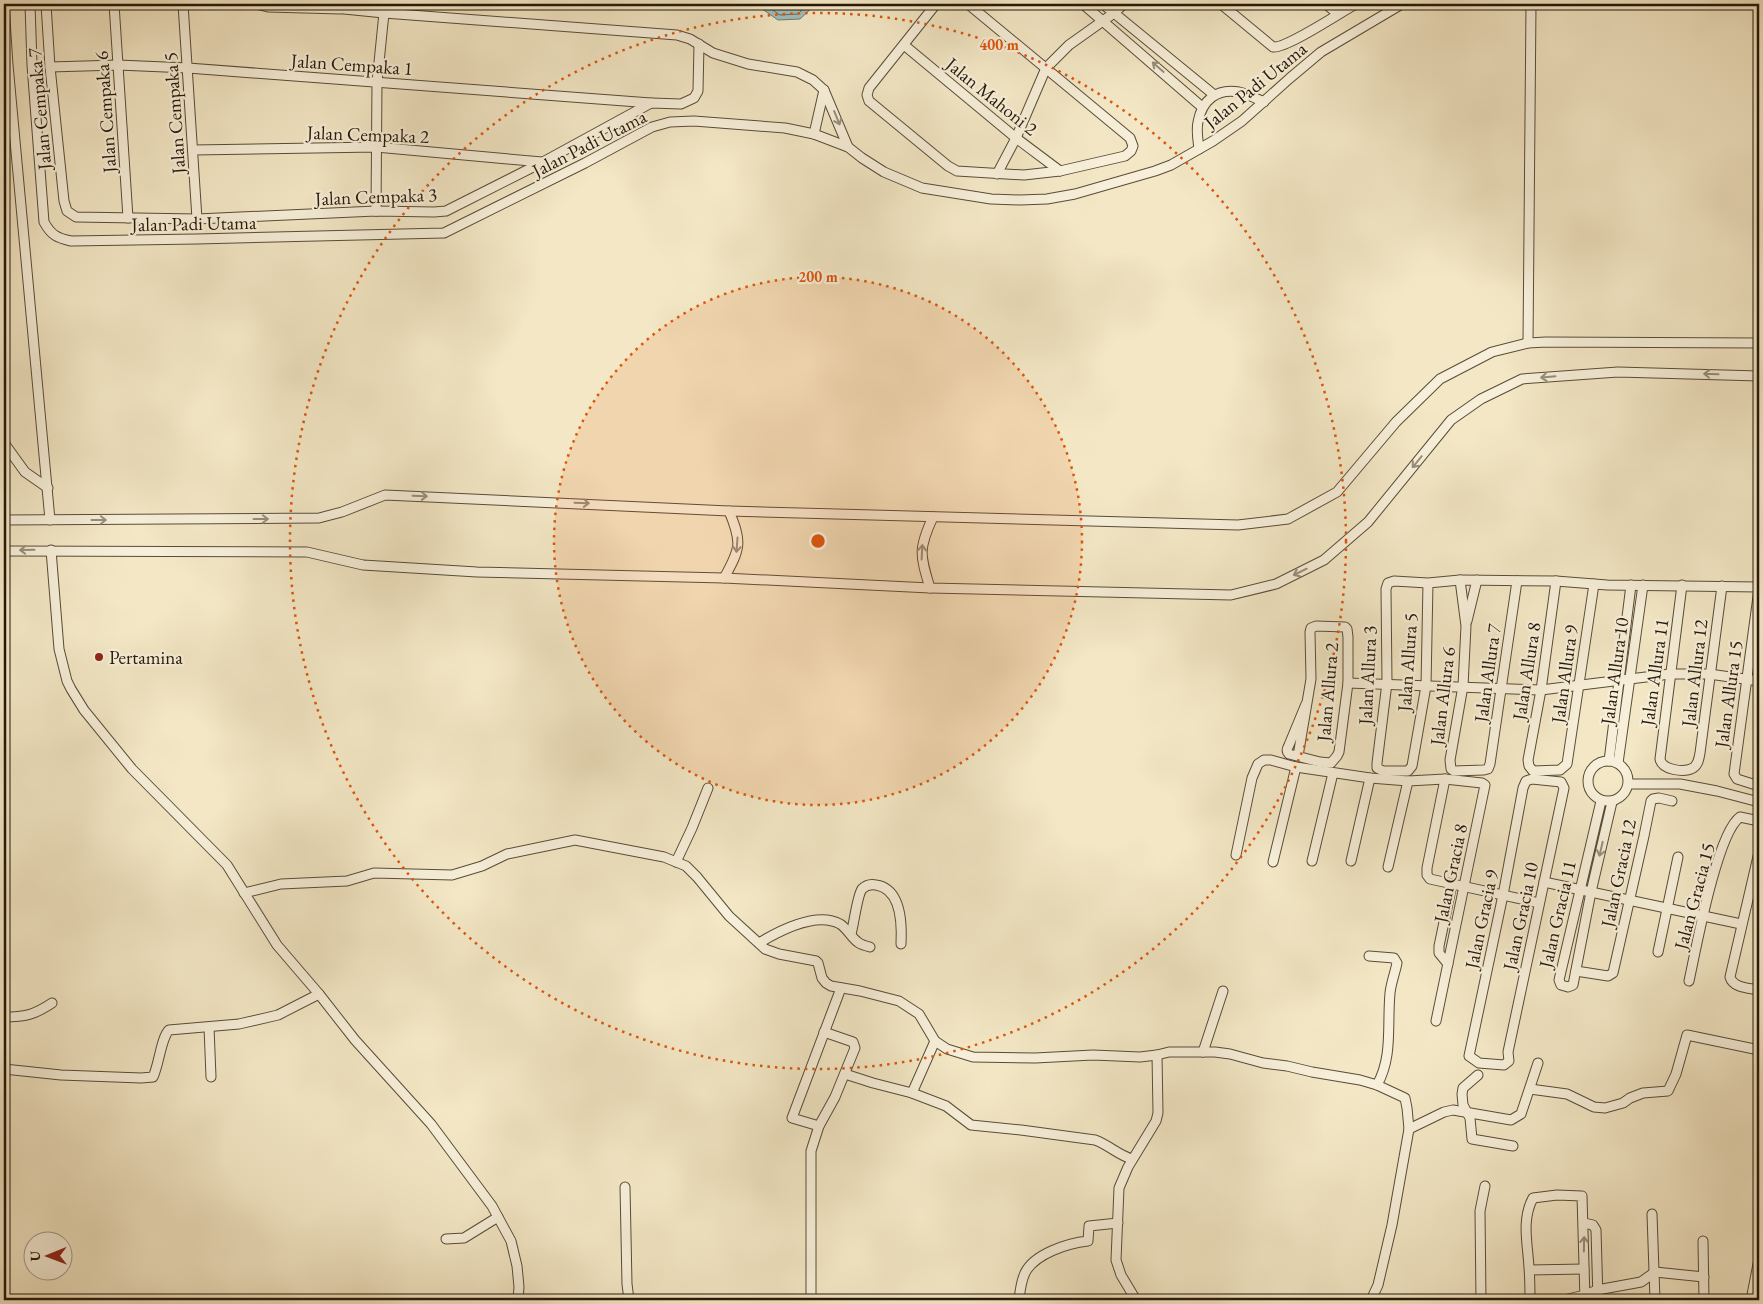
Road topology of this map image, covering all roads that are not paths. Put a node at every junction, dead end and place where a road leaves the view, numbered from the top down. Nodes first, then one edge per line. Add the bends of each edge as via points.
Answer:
1 (4, 4) edge
2 (30, 4) edge
3 (46, 4) edge
4 (114, 4) edge
5 (183, 4) edge
6 (256, 4) edge
7 (334, 4) edge
8 (936, 4) edge
9 (968, 4) edge
10 (1083, 4) edge
11 (1103, 4) edge
12 (1124, 4) edge
13 (1221, 4) edge
14 (1326, 4) edge
15 (1356, 4) edge
16 (1402, 4) edge
17 (1531, 4) edge
18 (344, 9) junction
19 (384, 13) junction
20 (1114, 13) junction
21 (1338, 14) junction
22 (1103, 20) junction
23 (699, 44) junction
24 (904, 45) junction
25 (118, 65) junction
26 (50, 67) junction
27 (188, 68) junction
28 (1046, 68) junction
29 (377, 82) junction
30 (824, 90) junction
31 (1213, 94) junction
32 (1264, 102) junction
33 (651, 104) junction
34 (1202, 107) junction
35 (814, 134) junction
36 (1016, 138) junction
37 (376, 147) junction
38 (848, 147) junction
39 (1199, 149) junction
40 (193, 150) junction
41 (543, 162) junction
42 (1060, 172) junction
43 (997, 174) junction
44 (67, 211) joint
45 (376, 211) junction
46 (128, 218) junction
47 (197, 219) junction
48 (1528, 343) junction
49 (1759, 343) edge
50 (1759, 376) edge
51 (4, 443) edge
52 (48, 488) junction
53 (729, 510) junction
54 (933, 517) junction
55 (4, 520) edge
56 (50, 520) junction
57 (4, 550) edge
58 (51, 550) junction
59 (724, 578) junction
60 (1460, 580) junction
61 (1477, 580) junction
62 (1517, 581) junction
63 (1556, 581) junction
64 (1428, 583) junction
65 (1594, 584) junction
66 (1631, 585) junction
67 (1643, 585) junction
68 (1682, 585) junction
69 (1722, 586) junction
70 (930, 588) junction
71 (1759, 588) edge
72 (1466, 626) junction
73 (1670, 674) junction
74 (1709, 674) junction
75 (1629, 678) junction
76 (1747, 679) junction
77 (1619, 681) junction
78 (1759, 681) edge
79 (1348, 683) junction
80 (1387, 683) junction
81 (1580, 685) junction
82 (1426, 686) junction
83 (1463, 686) junction
84 (1502, 688) junction
85 (1541, 690) junction
86 (1614, 762) junction
87 (1661, 763) joint
88 (1529, 766) joint
89 (1296, 767) junction
90 (1488, 769) joint
91 (1408, 771) joint
92 (1333, 773) junction
93 (1370, 778) junction
94 (1445, 779) junction
95 (1408, 781) junction
96 (1629, 784) junction
97 (1759, 786) edge
98 (708, 788) dead end
99 (1564, 788) joint
100 (1601, 801) junction
101 (1672, 801) dead end
102 (1612, 802) junction
103 (1759, 802) edge
104 (1759, 821) edge
105 (1759, 852) edge
106 (1236, 855) dead end
107 (1678, 858) dead end
108 (1312, 861) dead end
109 (1351, 861) dead end
110 (676, 862) junction
111 (1274, 862) dead end
112 (1388, 867) dead end
113 (1544, 882) junction
114 (1452, 884) junction
115 (1755, 885) edge
116 (1464, 887) junction
117 (1579, 889) junction
118 (1591, 892) junction
119 (244, 893) junction
120 (1503, 895) junction
121 (1629, 900) junction
122 (1539, 903) junction
123 (1668, 908) junction
124 (1703, 916) junction
125 (1741, 924) junction
126 (851, 934) junction
127 (759, 943) junction
128 (901, 944) dead end
129 (870, 947) dead end
130 (1658, 952) dead end
131 (1369, 956) dead end
132 (1448, 964) junction
133 (1576, 971) junction
134 (1689, 981) dead end
135 (841, 988) junction
136 (1223, 990) dead end
137 (1759, 990) edge
138 (319, 994) junction
139 (52, 1003) dead end
140 (4, 1016) edge
141 (1436, 1021) dead end
142 (209, 1027) junction
143 (824, 1032) junction
144 (935, 1041) junction
145 (1759, 1050) edge
146 (1203, 1052) junction
147 (1508, 1052) joint
148 (1157, 1055) junction
149 (1538, 1063) dead end
150 (4, 1069) edge
151 (845, 1074) junction
152 (1478, 1074) dead end
153 (211, 1077) dead end
154 (1377, 1085) junction
155 (1530, 1089) junction
156 (912, 1094) junction
157 (1466, 1112) junction
158 (819, 1126) junction
159 (1409, 1129) junction
160 (1513, 1146) dead end
161 (1132, 1159) junction
162 (1485, 1186) dead end
163 (625, 1187) dead end
164 (1652, 1214) dead end
165 (498, 1217) junction
166 (1118, 1223) junction
167 (1584, 1223) junction
168 (446, 1239) dead end
169 (1703, 1241) dead end
170 (1758, 1264) dead end
171 (1584, 1269) junction
172 (1530, 1270) junction
173 (1655, 1272) junction
174 (1704, 1277) junction
175 (1597, 1290) junction
176 (1585, 1298) edge
177 (518, 1300) edge
178 (629, 1300) edge
179 (811, 1300) edge
180 (1019, 1300) edge
181 (1136, 1300) edge
182 (1371, 1300) edge
183 (1481, 1300) edge
184 (1530, 1300) edge
185 (1564, 1300) edge
186 (1598, 1300) edge
187 (1655, 1300) edge
188 (1704, 1300) edge
189 (1751, 1300) edge

1 - 52 street
2 - 35 street, Jalan Padi Utama via 44,222 58,238 71,241 444,233 631,137 661,125 716,122
3 - 26 street, Jalan Cempaka 7
4 - 25 street, Jalan Cempaka 6
5 - 27 street, Jalan Cempaka 5
6 - 18 street
7 - 18 street
8 - 24 street
9 - 28 street
10 - 22 street
11 - 20 street
12 - 20 street
13 - 21 street via 1273,47 1282,47
14 - 21 street
15 - 21 street
16 - 32 street, Jalan Padi Utama via 1321,52
17 - 48 street
18 - 19 street
19 - 23 street via 667,33
19 - 29 street
20 - 22 street
20 - 31 street
22 - 28 street via 1069,45
34 -> 22 street
23 - 30 street via 713,53 748,64 797,72
23 - 33 street, Jalan Cempaka 3 via 698,91 694,98 681,104
24 - 36 street, Jalan Mahoni 2
24 - 43 street via 869,88 866,95 869,100 948,166 957,171
25 - 26 street, Jalan Cempaka 1
25 - 27 street, Jalan Cempaka 1
25 - 46 street, Jalan Cempaka 6
26 - 44 street, Jalan Cempaka 7
27 - 29 street, Jalan Cempaka 1
27 - 40 street, Jalan Cempaka 5
28 - 36 street
28 - 42 street via 1130,138 1133,146 1125,156
29 - 33 street, Jalan Cempaka 1
29 - 37 street
30 - 35 street
30 -> 38 street
31 - 32 street via 1239,92
31 - 34 street
32 - 39 street, Jalan Padi Utama via 1228,132
33 - 41 street, Jalan Cempaka 3
34 - 39 street via 1197,123
35 - 38 street, Jalan Padi Utama
36 - 42 street, Jalan Mahoni 2
36 - 43 street
37 - 40 street, Jalan Cempaka 2
37 - 41 street, Jalan Cempaka 2
37 - 45 street
38 - 39 street, Jalan Padi Utama via 884,172 922,188 991,199 1020,200 1047,199 1102,187 1172,165
40 - 47 street, Jalan Cempaka 5
41 - 45 street, Jalan Cempaka 3 via 446,211
42 - 43 street
44 - 46 street, Jalan Cempaka 3 via 76,217
45 - 47 street, Jalan Cempaka 3
46 - 47 street, Jalan Cempaka 3
48 - 49 street
48 - 54 street via 1492,352 1440,379 1396,422 1337,492 1288,519 1238,526
50 -> 70 street via 1618,372 1522,380 1480,399 1451,420 1368,522 1324,560 1276,584 1231,595
51 - 52 street via 25,472
52 - 56 street
53 - 54 street
56 -> 53 street via 319,518 385,495
53 -> 59 street via 738,532 738,546 736,558
70 -> 54 street via 922,560 923,538
55 - 56 street
58 -> 57 street
58 - 59 street via 307,552 373,566
58 - 119 street via 60,649 71,689 119,754 227,865
59 - 70 street
60 - 61 street
60 - 64 street
60 - 72 street, Jalan Allura 6
61 - 62 street
61 - 72 street, Jalan Allura 6
62 - 63 street
62 - 84 street, Jalan Allura 7
63 - 65 street
63 - 85 street, Jalan Allura 8
64 - 80 street, Jalan Allura 3 via 1388,583
64 - 82 street, Jalan Allura 5
65 - 66 street
65 - 81 street, Jalan Allura 9
66 - 67 street
66 - 77 street, Jalan Allura 10
67 - 68 street
67 - 75 street, Jalan Allura 10
68 - 69 street
68 - 73 street, Jalan Allura 11
69 - 71 street
69 - 74 street, Jalan Allura 12
71 - 76 street, Jalan Allura 15
72 - 83 street, Jalan Allura 6
73 - 74 street
73 - 75 street
73 - 87 street, Jalan Allura 11
74 - 76 street
74 - 87 street, Jalan Allura 12 via 1697,764 1688,770 1671,769
75 - 77 street
75 - 86 street, Jalan Allura 10
76 - 78 street
76 - 97 street, Jalan Allura 15 via 1734,774 1737,779
77 - 81 street
77 - 86 street, Jalan Allura 10
79 - 79 street, Jalan Allura 2 via 1348,629 1340,626 1311,628 1311,679 1306,704 1287,750 1289,754 1330,763 1337,756
79 - 80 street
80 - 82 street
80 - 91 street, Jalan Allura 3 via 1378,768
81 - 85 street
81 - 88 street, Jalan Allura 9 via 1568,764 1560,770 1533,771
82 - 83 street
82 - 91 street, Jalan Allura 5 via 1412,766
83 - 84 street
83 - 90 street, Jalan Allura 6 via 1451,769
84 - 85 street
84 - 90 street, Jalan Allura 7
85 - 88 street, Jalan Allura 8
86 - 96 street via 1624,768
86 - 100 street via 1597,764 1588,779 1593,796
89 - 92 street
89 - 106 street via 1270,760 1258,764 1252,778
89 - 111 street
92 - 93 street
92 - 108 street
93 - 95 street
93 - 109 street
94 - 95 street
94 - 114 street via 1427,875 1433,881
94 - 116 street, Jalan Gracia 8 via 1482,783 1485,790
95 - 112 street
96 - 102 street via 1626,792
96 - 103 street via 1680,784
98 - 110 street
99 - 113 street, Jalan Gracia 10
99 - 120 street, Jalan Gracia 9 via 1556,780 1526,781
100 - 102 street
100 - 117 street, Jalan Gracia 11
101 - 121 street, Jalan Gracia 12 via 1653,798 1650,801
102 -> 118 street, Jalan Gracia 11
104 - 124 street, Jalan Gracia 15 via 1740,817 1734,821 1717,863
105 - 115 street
107 - 123 street, Jalan Gracia 15
110 - 119 street via 575,840 507,854 452,875 374,873 347,881 281,884
110 - 127 street via 697,876 730,916
113 - 117 street
113 - 122 street, Jalan Gracia 10
114 - 116 street
114 - 132 street, Jalan Gracia 8 via 1439,946 1439,953
115 - 125 street
116 - 120 street
116 - 132 street, Jalan Gracia 8
117 - 118 street
117 - 133 street, Jalan Gracia 11 via 1558,980 1561,985 1573,985
118 - 121 street
118 - 133 street, Jalan Gracia 11
119 - 138 street via 277,945
120 - 122 street
120 - 147 street, Jalan Gracia 9 via 1469,1056 1479,1063 1504,1065 1509,1061
121 - 123 street
121 - 133 street, Jalan Gracia 12 via 1612,973 1608,976
122 - 147 street, Jalan Gracia 10
123 - 124 street
123 - 130 street, Jalan Gracia 15
124 - 125 street
124 - 134 street, Jalan Gracia 15
125 - 137 street via 1731,982
126 - 127 street via 834,922 817,921 779,931
126 - 128 street via 862,889 868,885 880,886 890,893 901,914
126 - 129 street via 858,943
127 - 135 street via 772,952 816,961 826,983
131 - 154 street via 1394,958 1397,963 1390,994 1386,1060
132 - 141 street, Jalan Gracia 8
135 - 143 street
135 - 144 street via 885,997 910,1007 919,1014
136 - 146 street
138 - 142 street via 278,1015
138 - 165 street via 355,1040 431,1124
139 - 140 street via 36,1013
142 - 150 street via 169,1030 164,1036 153,1077 61,1075
142 - 153 street
143 - 151 street via 853,1042 855,1048
143 - 158 street via 792,1118
144 - 148 street via 947,1049 973,1056
144 - 156 street
145 - 155 street via 1687,1034 1668,1091 1643,1093 1605,1108 1589,1106 1567,1094
146 - 148 street
146 - 154 street via 1230,1054
148 - 161 street via 1156,1122
149 - 155 street
151 - 156 street
151 - 158 street
152 - 157 street via 1463,1088 1462,1105
154 - 159 street via 1405,1098
155 - 157 street via 1521,1114 1511,1120
156 - 161 street via 946,1106 971,1125 1095,1140
157 - 159 street via 1448,1111
157 - 160 street via 1470,1118 1472,1139
158 - 179 street via 812,1151
159 - 182 street via 1390,1233 1378,1285
161 - 166 street via 1119,1188
162 - 183 street via 1480,1211
163 - 178 street
164 - 173 street
165 - 168 street via 464,1238
165 - 177 street via 511,1241 517,1266
166 - 180 street via 1089,1226 1088,1241 1063,1246 1040,1258 1026,1271
166 - 181 street via 1116,1260
171 -> 167 street
167 - 172 street via 1582,1196 1533,1198 1526,1222
167 - 175 street via 1593,1225 1596,1230
169 - 174 street
170 - 189 street
171 - 172 street
171 - 176 street
172 - 184 street
173 - 174 street
173 - 175 street via 1640,1282
173 - 187 street
174 - 188 street
175 - 176 street
175 - 186 street
176 - 185 street

